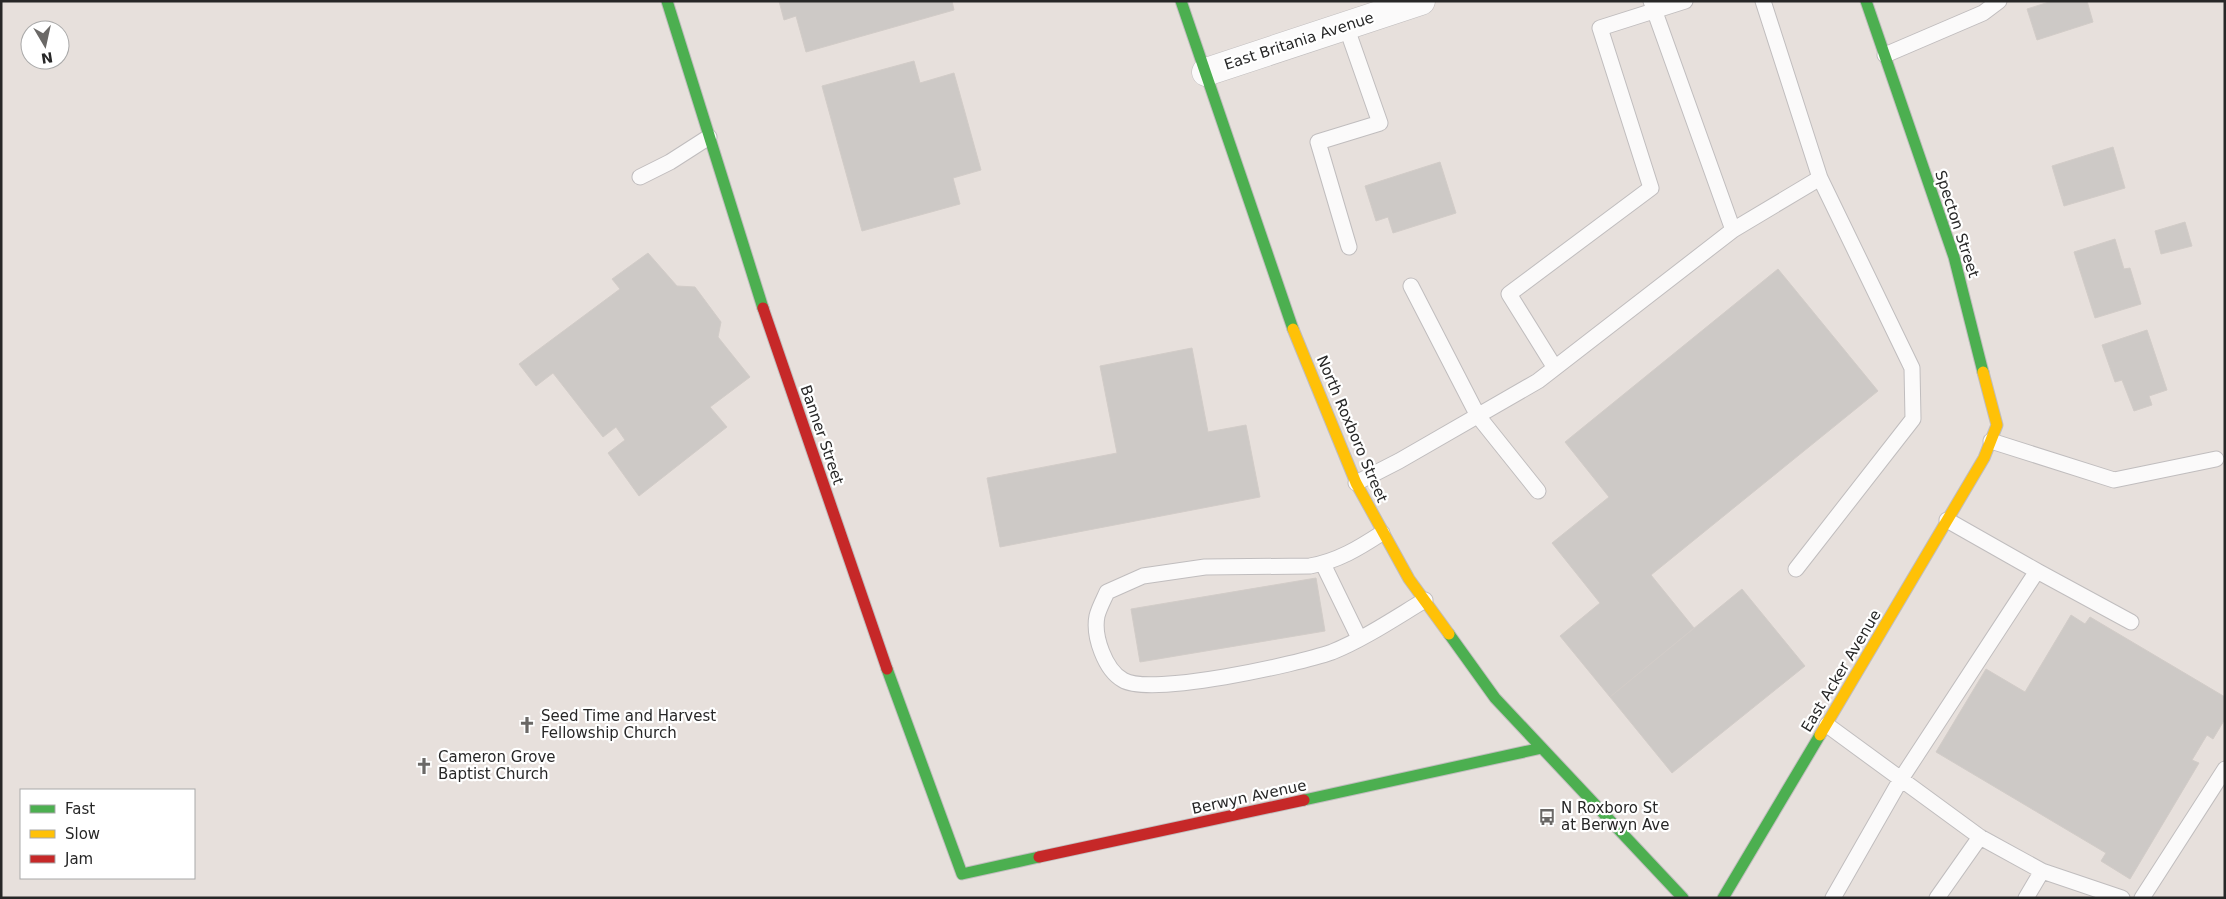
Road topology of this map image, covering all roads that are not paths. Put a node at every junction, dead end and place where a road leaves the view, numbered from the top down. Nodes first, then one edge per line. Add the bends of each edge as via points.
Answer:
1 (667, 1) edge
2 (1182, 1) edge
3 (1421, 1) edge
4 (1686, 1) edge
5 (1762, 1) edge
6 (1866, 1) edge
7 (1999, 1) edge
8 (1652, 6) edge
9 (1346, 26) junction
10 (1885, 55) junction
11 (1206, 72) junction
12 (709, 137) junction
13 (640, 176) dead end
14 (1820, 178) junction
15 (1733, 230) junction
16 (1349, 248) dead end
17 (1411, 286) dead end
18 (1555, 368) junction
19 (1478, 416) junction
20 (1991, 441) junction
21 (1984, 458) joint
22 (2216, 459) dead end
23 (1356, 483) junction
24 (1538, 491) dead end
25 (1947, 520) junction
26 (1382, 533) junction
27 (1323, 564) junction
28 (1796, 569) dead end
29 (2037, 571) junction
30 (1425, 600) junction
31 (2131, 622) dead end
32 (1359, 638) junction
33 (1827, 725) junction
34 (1542, 748) junction
35 (2225, 769) edge
36 (1901, 779) junction
37 (1980, 837) junction
38 (2042, 871) junction
39 (962, 874) joint
40 (1665, 892) edge
41 (1683, 898) edge
42 (1723, 898) edge
43 (1832, 898) edge
44 (1937, 898) edge
45 (2026, 898) edge
46 (2122, 898) edge
47 (2142, 898) edge

1 - 12 street, Banner Street
2 - 11 street, North Roxboro Street
3 - 9 street, East Britania Avenue
4 - 8 lane
5 - 14 lane
6 - 10 street, Specton Street
7 - 10 lane via 1983,13
8 - 15 lane
8 - 18 lane via 1600,28 1651,188 1509,294
9 - 11 street, East Britania Avenue
9 - 16 lane via 1380,123 1318,142
10 - 20 street, Specton Street via 1954,257 1997,425
11 - 23 street, North Roxboro Street via 1297,340
12 - 13 lane via 670,162
12 - 39 street, Banner Street via 756,288 887,669
14 - 15 lane
14 - 28 lane via 1912,368 1913,418
15 - 18 lane
17 - 19 lane
18 - 19 lane
19 - 23 lane
19 - 24 lane
20 - 21 street, Specton Street
20 - 22 lane via 2114,480
21 - 25 street, East Acker Avenue
23 - 26 street, North Roxboro Street
25 - 29 lane
25 - 33 street, East Acker Avenue
26 - 27 lane via 1340,559
26 - 30 street, North Roxboro Street
27 - 32 lane
27 - 32 lane via 1204,566 1143,576 1108,592 1097,616 1097,642 1109,666 1123,681 1152,686 1242,674 1332,652
29 - 31 lane
29 - 36 lane
30 - 32 lane
30 - 34 street, North Roxboro Street via 1495,698
33 - 36 lane
33 - 42 street, East Acker Avenue
34 - 39 street, Berwyn Avenue
34 - 40 street, North Roxboro Street
35 - 47 lane
36 - 37 lane
36 - 43 lane
37 - 38 lane
37 - 44 lane
38 - 45 lane
38 - 46 lane
40 - 41 street, North Roxboro Street

